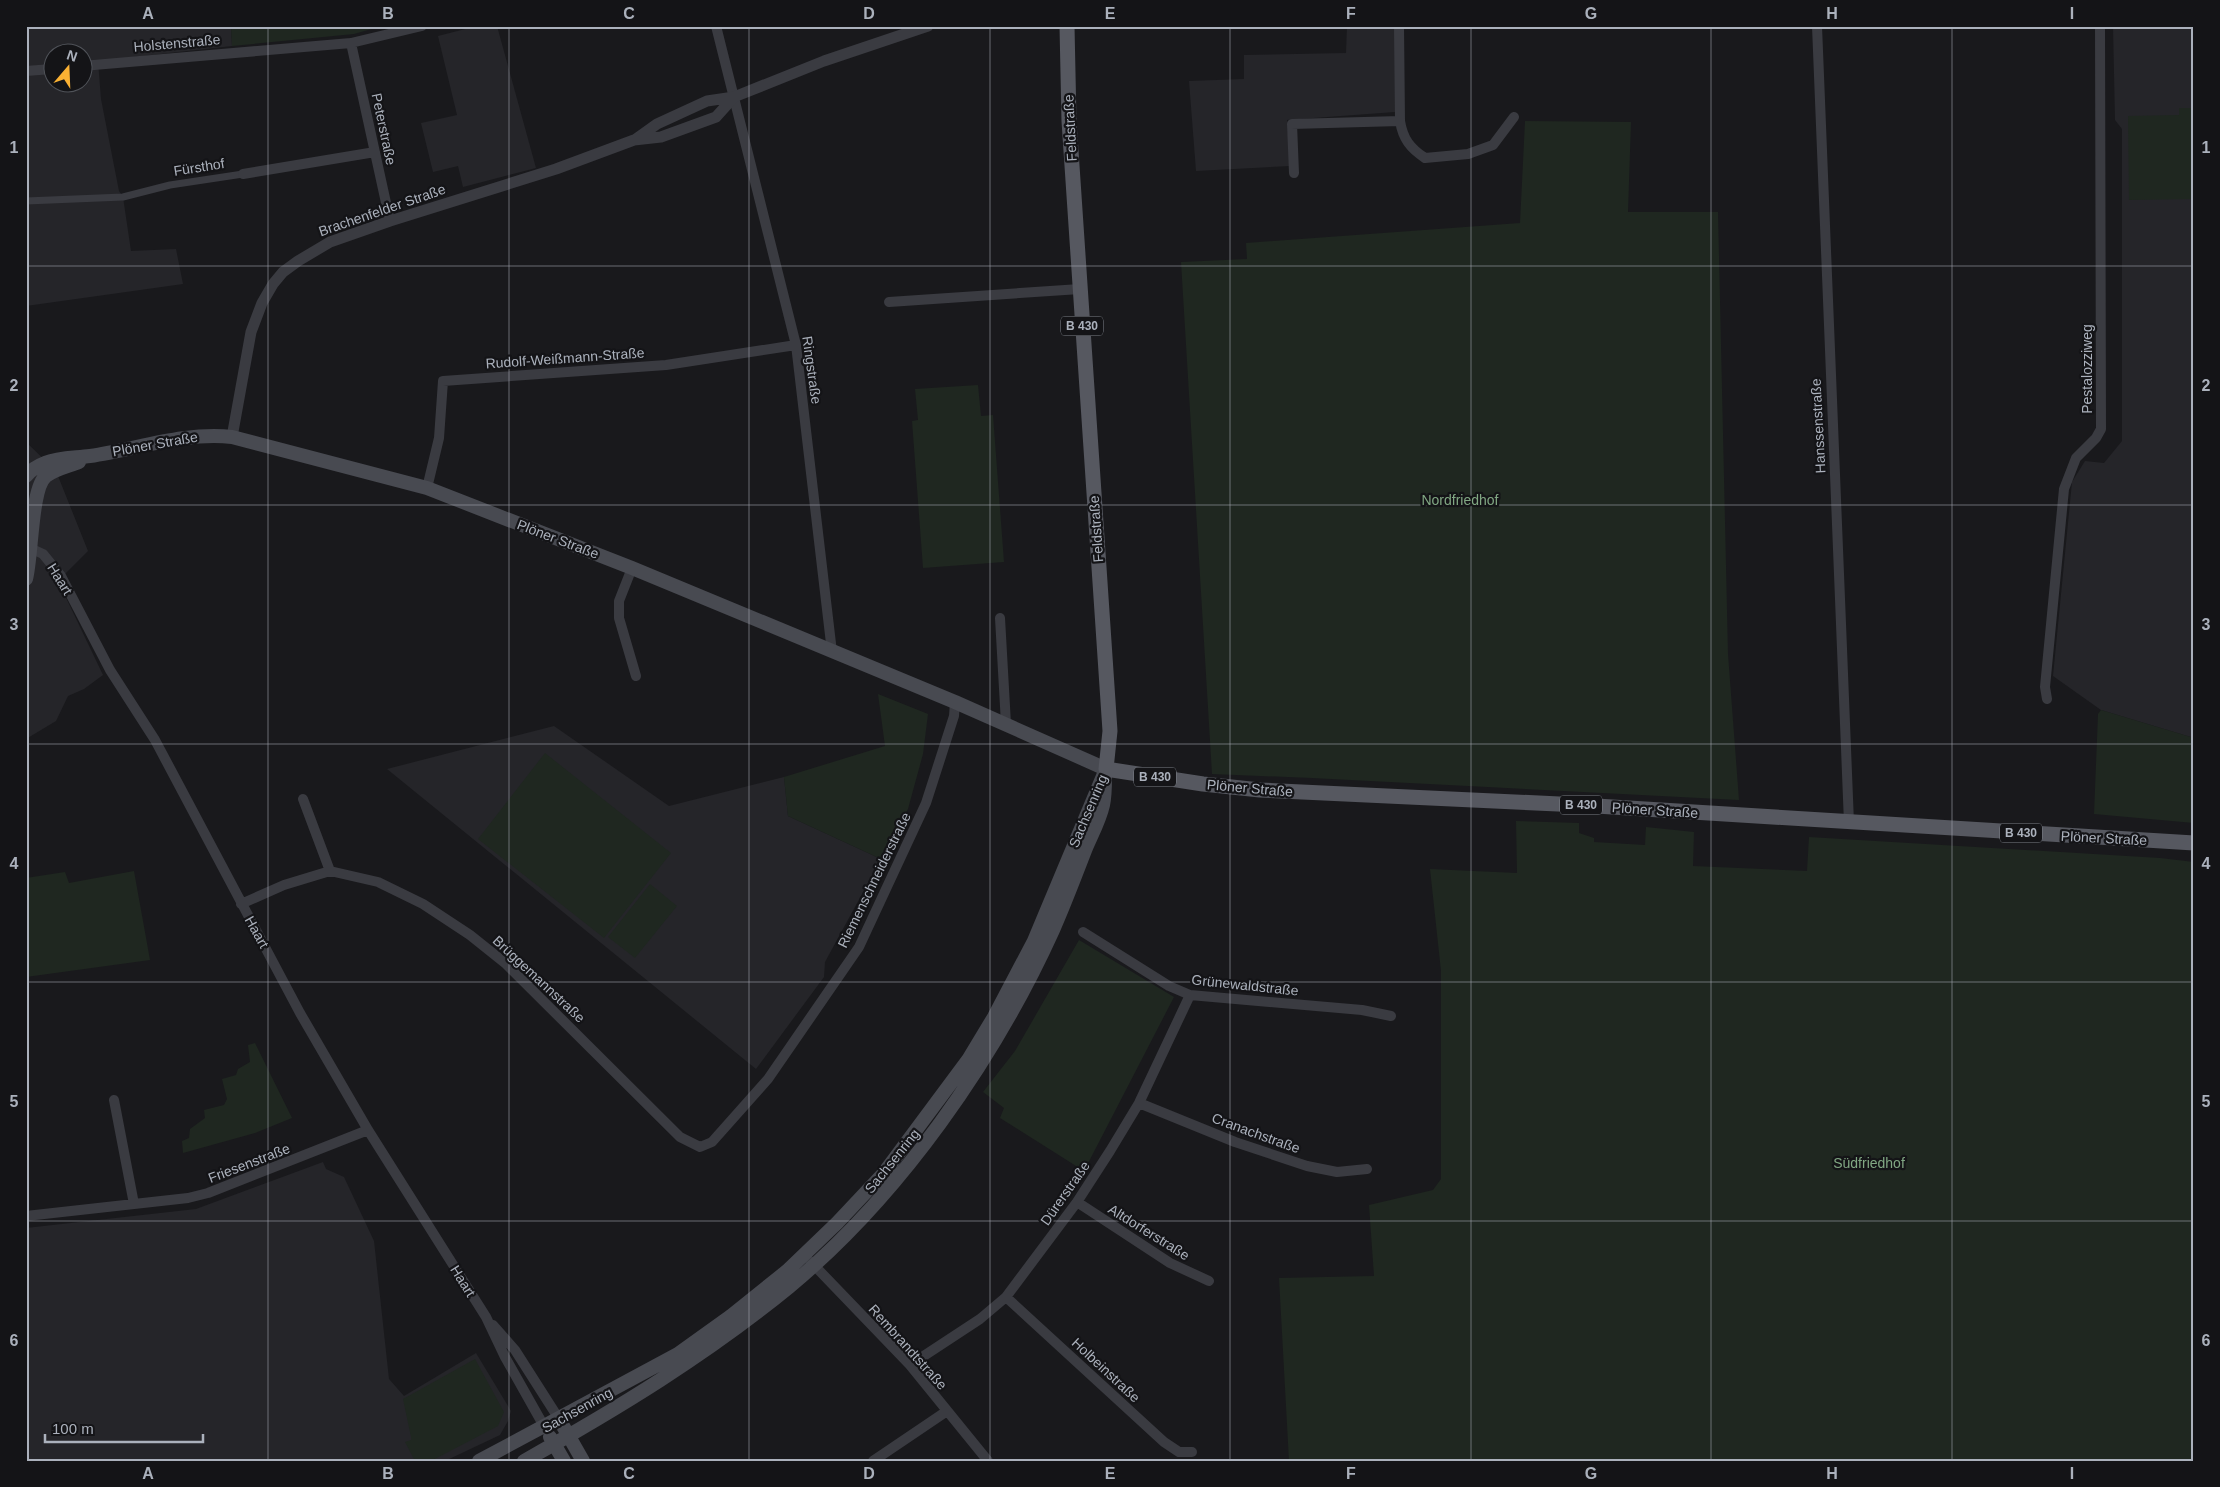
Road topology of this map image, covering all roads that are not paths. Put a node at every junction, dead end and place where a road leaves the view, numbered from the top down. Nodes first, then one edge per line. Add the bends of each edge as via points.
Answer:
1 (422, 26) edge
2 (716, 26) edge
3 (928, 26) edge
4 (1067, 26) edge
5 (1399, 26) edge
6 (1817, 26) edge
7 (2100, 26) edge
8 (351, 43) junction
9 (92, 65) edge
10 (42, 70) edge
11 (26, 71) edge
12 (734, 97) junction
13 (1514, 117) dead end
14 (1400, 121) junction
15 (634, 140) junction
16 (375, 152) junction
17 (1294, 173) dead end
18 (243, 174) joint
19 (26, 201) edge
20 (390, 221) junction
21 (1080, 289) junction
22 (889, 302) dead end
23 (796, 345) junction
24 (232, 437) junction
25 (91, 456) junction
26 (26, 463) edge
27 (43, 463) junction
28 (26, 478) edge
29 (42, 480) junction
30 (427, 488) junction
31 (34, 506) junction
32 (29, 546) edge
33 (632, 568) junction
34 (26, 579) edge
35 (1000, 618) dead end
36 (832, 652) junction
37 (636, 676) dead end
38 (2047, 698) dead end
39 (955, 702) junction
40 (1006, 724) junction
41 (1106, 769) junction
42 (303, 799) dead end
43 (1849, 823) junction
44 (2194, 843) edge
45 (330, 871) junction
46 (241, 904) junction
47 (1083, 932) dead end
48 (1190, 994) junction
49 (1391, 1016) dead end
50 (768, 1078) joint
51 (114, 1100) dead end
52 (1139, 1103) junction
53 (368, 1130) junction
54 (1367, 1169) dead end
55 (1077, 1202) junction
56 (134, 1204) junction
57 (26, 1216) edge
58 (808, 1260) junction
59 (1209, 1281) dead end
60 (1006, 1297) junction
61 (486, 1317) junction
62 (910, 1364) junction
63 (947, 1411) junction
64 (558, 1419) junction
65 (544, 1428) junction
66 (569, 1436) junction
67 (554, 1444) junction
68 (1192, 1452) dead end
69 (530, 1460) edge
70 (479, 1461) edge
71 (564, 1461) edge
72 (582, 1461) edge
73 (873, 1461) edge
74 (988, 1461) edge

1 - 8 street, Holstenstraße
2 - 12 street, Ringstraße
3 - 12 street, Brachenfelder Straße via 824,61
4 - 21 main road, Feldstraße / B 430 via 1069,121
5 - 14 street
6 - 43 street, Hanssenstraße
7 - 38 street, Pestalozziweg via 2101,429 2076,458 2064,489
8 - 9 street, Holstenstraße
8 - 16 street, Peterstraße
10 - 11 street
12 - 15 street, Brachenfelder Straße via 707,101 657,124
12 - 15 street, Brachenfelder Straße via 716,117 660,137
12 - 23 street, Ringstraße
13 - 14 street via 1493,145 1468,154 1426,158 1412,149 1403,136
14 - 17 street via 1292,124
15 - 20 street, Brachenfelder Straße via 556,169
16 - 18 street, Fürsthof
16 - 20 street, Peterstraße
18 - 19 street, Fürsthof via 123,196
20 - 24 street, Brachenfelder Straße via 313,251 283,272 273,284 251,332
21 - 22 street
21 - 41 main road, Feldstraße / B 430 via 1110,731
23 - 30 street, Rudolf-Weißmann-Straße via 666,365 443,380 439,438
23 - 36 street, Ringstraße
24 - 25 main road, Plöner Straße via 181,437
24 - 30 main road, Plöner Straße
25 - 27 main road, Plöner Straße
25 - 29 main road, Plöner Straße via 48,474
26 - 27 street
27 - 28 main road, Plöner Straße via 30,470
28 - 29 street
28 - 31 main road
29 - 31 main road
30 - 33 main road, Plöner Straße
31 - 32 main road
32 - 34 main road
32 - 46 street, Haart via 43,554 61,576 110,670 155,740
33 - 36 main road, Plöner Straße
33 - 37 street via 619,601 619,618
35 - 40 street
36 - 39 main road, Plöner Straße
39 - 40 main road, Plöner Straße
39 - 50 street, Riemenschneiderstraße via 954,716 926,803 859,947
40 - 41 main road, Plöner Straße
41 - 43 main road, Plöner Straße / B 430 via 1260,790 1580,805
41 - 58 main road, Sachsenring via 1034,941 990,1024 906,1147
42 - 45 street
43 - 44 main road, Plöner Straße / B 430
45 - 46 street, Brüggemannstraße via 284,885
45 - 50 street, Brüggemannstraße via 378,882 423,904 470,934 511,969 690,1144 700,1147 712,1142
46 - 53 street, Haart
47 - 48 street, Grünewaldstraße via 1169,986
48 - 49 street, Grünewaldstraße via 1362,1010
48 - 52 street, Dürerstraße
51 - 56 street
52 - 54 street, Cranachstraße via 1235,1142 1307,1166 1337,1172
52 - 55 street, Dürerstraße
53 - 56 street, Friesenstraße via 208,1193
53 - 61 street, Haart
55 - 59 street, Altdorferstraße via 1170,1263
55 - 60 street, Dürerstraße
56 - 57 street, Friesenstraße
58 - 62 street, Rembrandtstraße
58 - 64 main road, Sachsenring via 678,1354
58 - 66 main road, Sachsenring via 789,1287 712,1346
60 - 62 street, Dürerstraße via 980,1319
60 - 68 street, Holbeinstraße via 1164,1442 1180,1452
61 - 64 street, Haart via 515,1350
61 - 65 street, Haart
62 - 63 street, Rembrandtstraße
63 - 73 street
63 - 74 street, Rembrandtstraße
64 - 65 main road, Sachsenring
64 - 66 main road, Haart
65 - 67 main road, Haart
65 - 70 main road, Sachsenring
66 - 67 main road, Sachsenring
66 - 72 main road, Haart
67 - 69 main road, Sachsenring
67 - 71 main road, Haart

